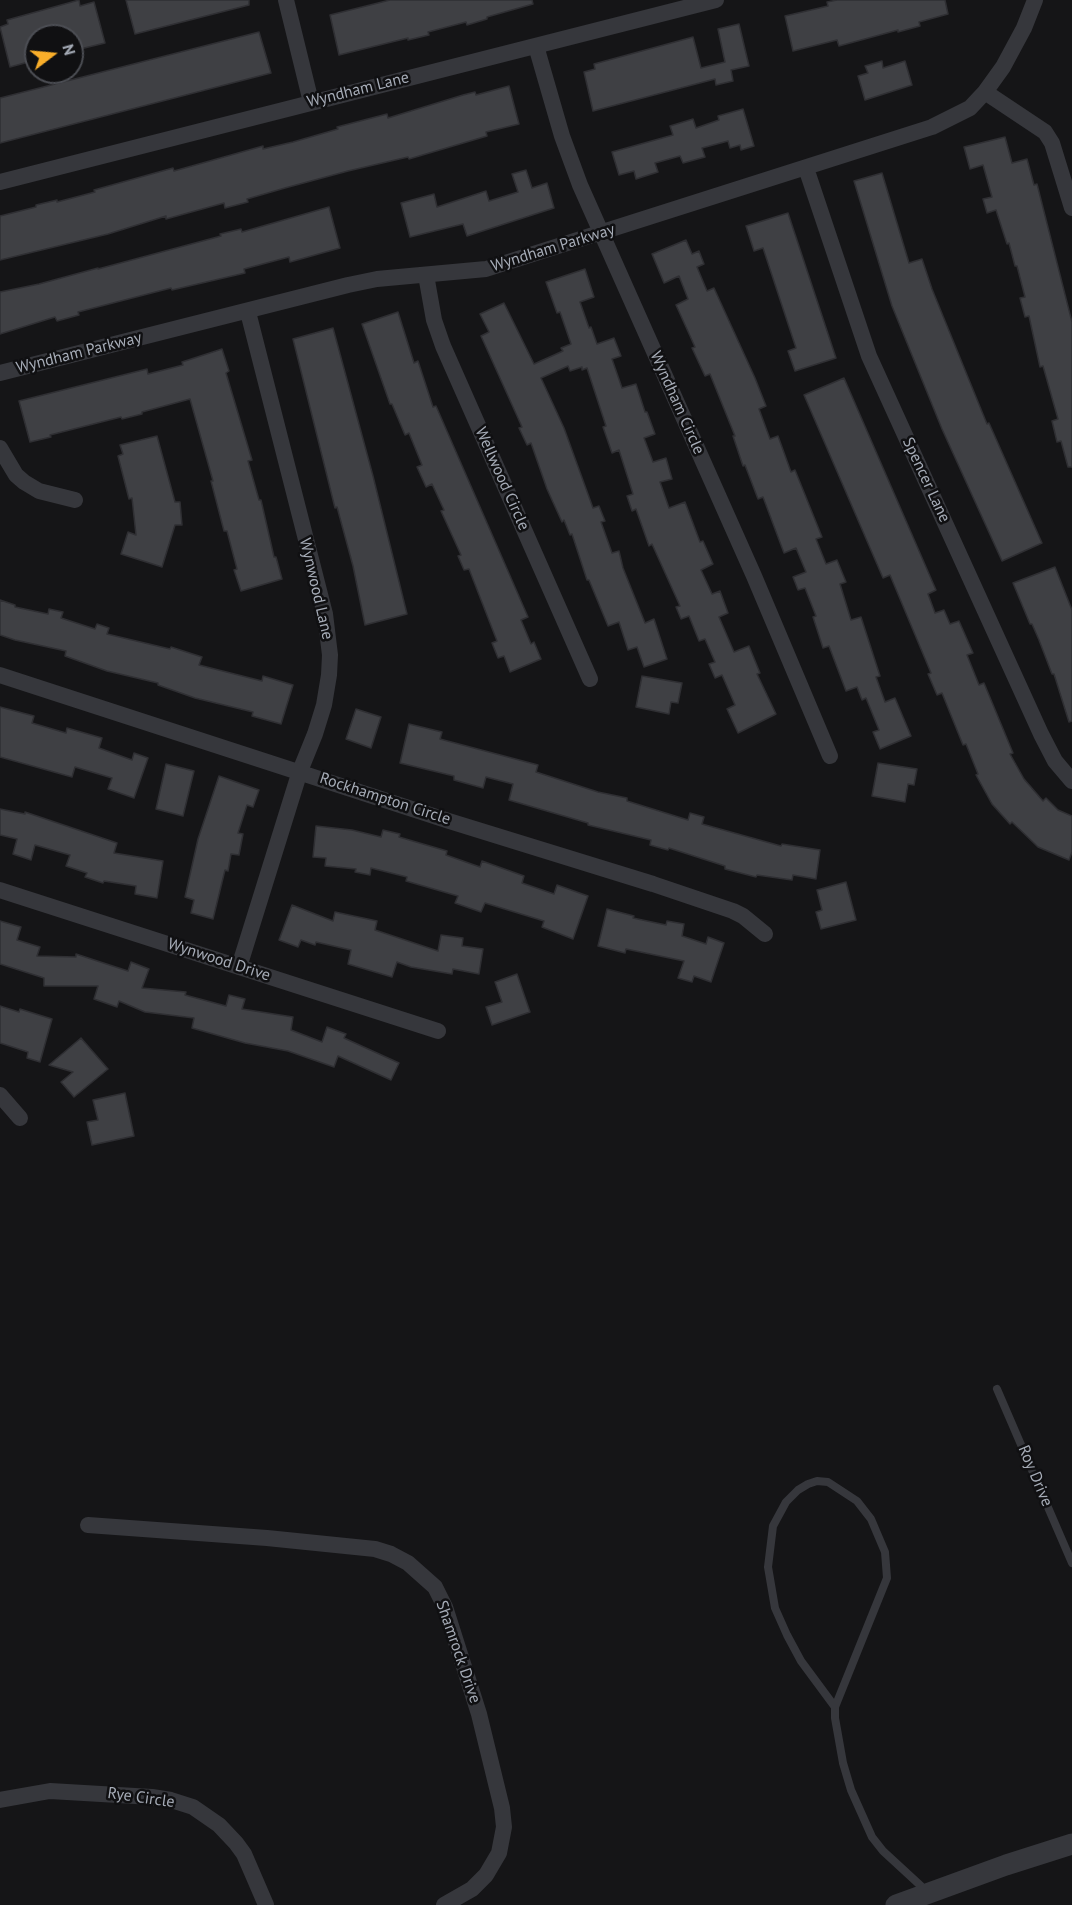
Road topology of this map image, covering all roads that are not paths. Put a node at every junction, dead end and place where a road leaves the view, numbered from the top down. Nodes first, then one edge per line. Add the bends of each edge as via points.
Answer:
1 (286, 0) edge
2 (716, 0) edge
3 (1035, 0) edge
4 (536, 46) junction
5 (985, 92) junction
6 (311, 102) junction
7 (806, 168) junction
8 (0, 182) edge
9 (1072, 208) edge
10 (602, 233) junction
11 (426, 275) junction
12 (248, 312) junction
13 (0, 373) edge
14 (0, 448) edge
15 (75, 500) dead end
16 (0, 675) edge
17 (590, 679) dead end
18 (830, 756) dead end
19 (300, 771) junction
20 (1072, 781) edge
21 (0, 890) edge
22 (765, 934) dead end
23 (239, 967) junction
24 (438, 1031) dead end
25 (0, 1095) edge
26 (20, 1118) dead end
27 (997, 1389) dead end
28 (88, 1525) dead end
29 (1072, 1563) edge
30 (835, 1707) junction
31 (0, 1800) edge
32 (1072, 1844) edge
33 (926, 1895) junction
34 (266, 1905) edge
35 (444, 1905) edge
36 (896, 1905) edge

1 - 6 street
2 - 4 street, Wyndham Lane
3 - 5 street, Wyndham Parkway via 1003,67
4 - 6 street, Wyndham Lane
4 - 10 street, Wyndham Circle via 562,136
5 - 7 street, Wyndham Parkway via 970,108 932,127
5 - 9 street via 1045,132
6 - 8 street, Wyndham Lane
7 - 10 street, Wyndham Parkway
7 - 20 street, Spencer Lane via 869,356 1041,734 1055,761
10 - 11 street, Wyndham Parkway via 486,269
10 - 18 street, Wyndham Circle
11 - 12 street, Wyndham Parkway via 348,285
11 - 17 street, Wellwood Circle via 443,346
12 - 13 street, Wyndham Parkway
12 - 19 street, Wynwood Lane via 328,636 329,675 324,705
14 - 15 street via 24,482 39,491
16 - 19 street, Rockhampton Circle
19 - 22 street, Rockhampton Circle via 733,911
19 - 23 street, Wynwood Lane
21 - 23 street, Wynwood Drive
23 - 24 street, Wynwood Drive
25 - 26 street
27 - 29 lane, Roy Drive
28 - 35 street, Shamrock Drive via 375,1549 408,1563 435,1587 479,1714 504,1827 499,1852 486,1875
30 - 30 lane via 887,1578 885,1552 871,1519 857,1501 828,1482 817,1481 798,1490 786,1502 773,1526 768,1567 775,1608 787,1635
30 - 33 lane via 843,1763 862,1817 883,1851
31 - 34 street, Rye Circle via 60,1791 152,1797 193,1807 236,1843
32 - 33 street
33 - 36 street

